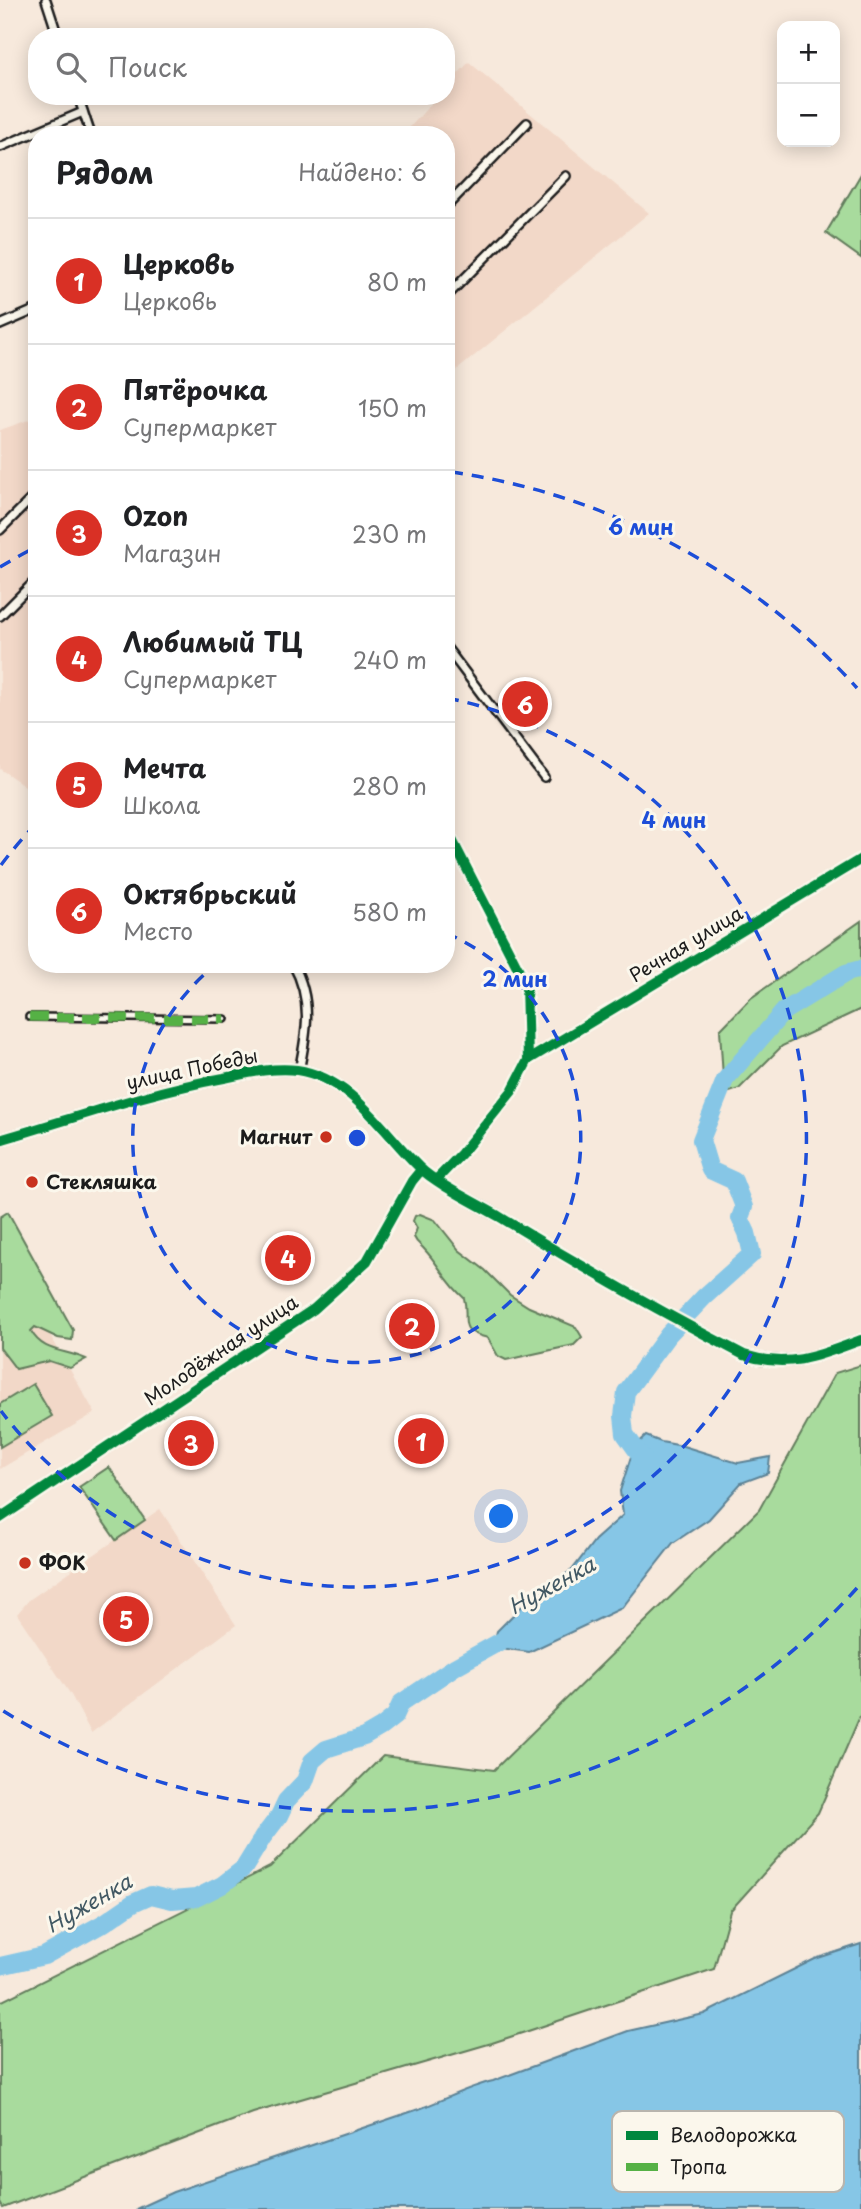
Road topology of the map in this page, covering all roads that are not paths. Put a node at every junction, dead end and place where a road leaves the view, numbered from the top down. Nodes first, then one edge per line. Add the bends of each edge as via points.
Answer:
1 (46, 0) edge
2 (55, 28) edge
3 (81, 105) edge
4 (83, 112) junction
5 (527, 123) dead end
6 (50, 126) edge
7 (88, 126) edge
8 (28, 135) edge
9 (0, 147) edge
10 (566, 176) dead end
11 (455, 198) edge
12 (455, 288) edge
13 (28, 313) edge
14 (0, 325) edge
15 (28, 502) edge
16 (0, 530) edge
17 (28, 588) edge
18 (0, 616) edge
19 (455, 658) edge
20 (544, 777) dead end
21 (455, 846) edge
22 (861, 859) edge
23 (298, 973) edge
24 (29, 1017) dead end
25 (225, 1019) dead end
26 (528, 1060) junction
27 (299, 1070) junction
28 (0, 1140) edge
29 (421, 1170) junction
30 (437, 1179) junction
31 (861, 1339) edge
32 (0, 1518) edge

1 - 2 street
3 - 4 street
4 - 6 street
4 - 7 street
5 - 11 street
8 - 9 street
10 - 12 street
13 - 14 street
15 - 16 street
17 - 18 street
19 - 20 street
21 - 26 street via 526,984
22 - 26 street, Речная улица
23 - 27 street via 307,1008
24 - 25 street
26 - 30 street via 512,1091
27 - 28 street, улица Победы via 258,1072 172,1088
27 - 29 street, улица Победы via 329,1080 346,1092
29 - 30 street, улица Победы
29 - 32 street, Молодёжная улица via 367,1261 314,1309
30 - 31 street, улица Победы via 557,1252 744,1354 781,1362 800,1360

